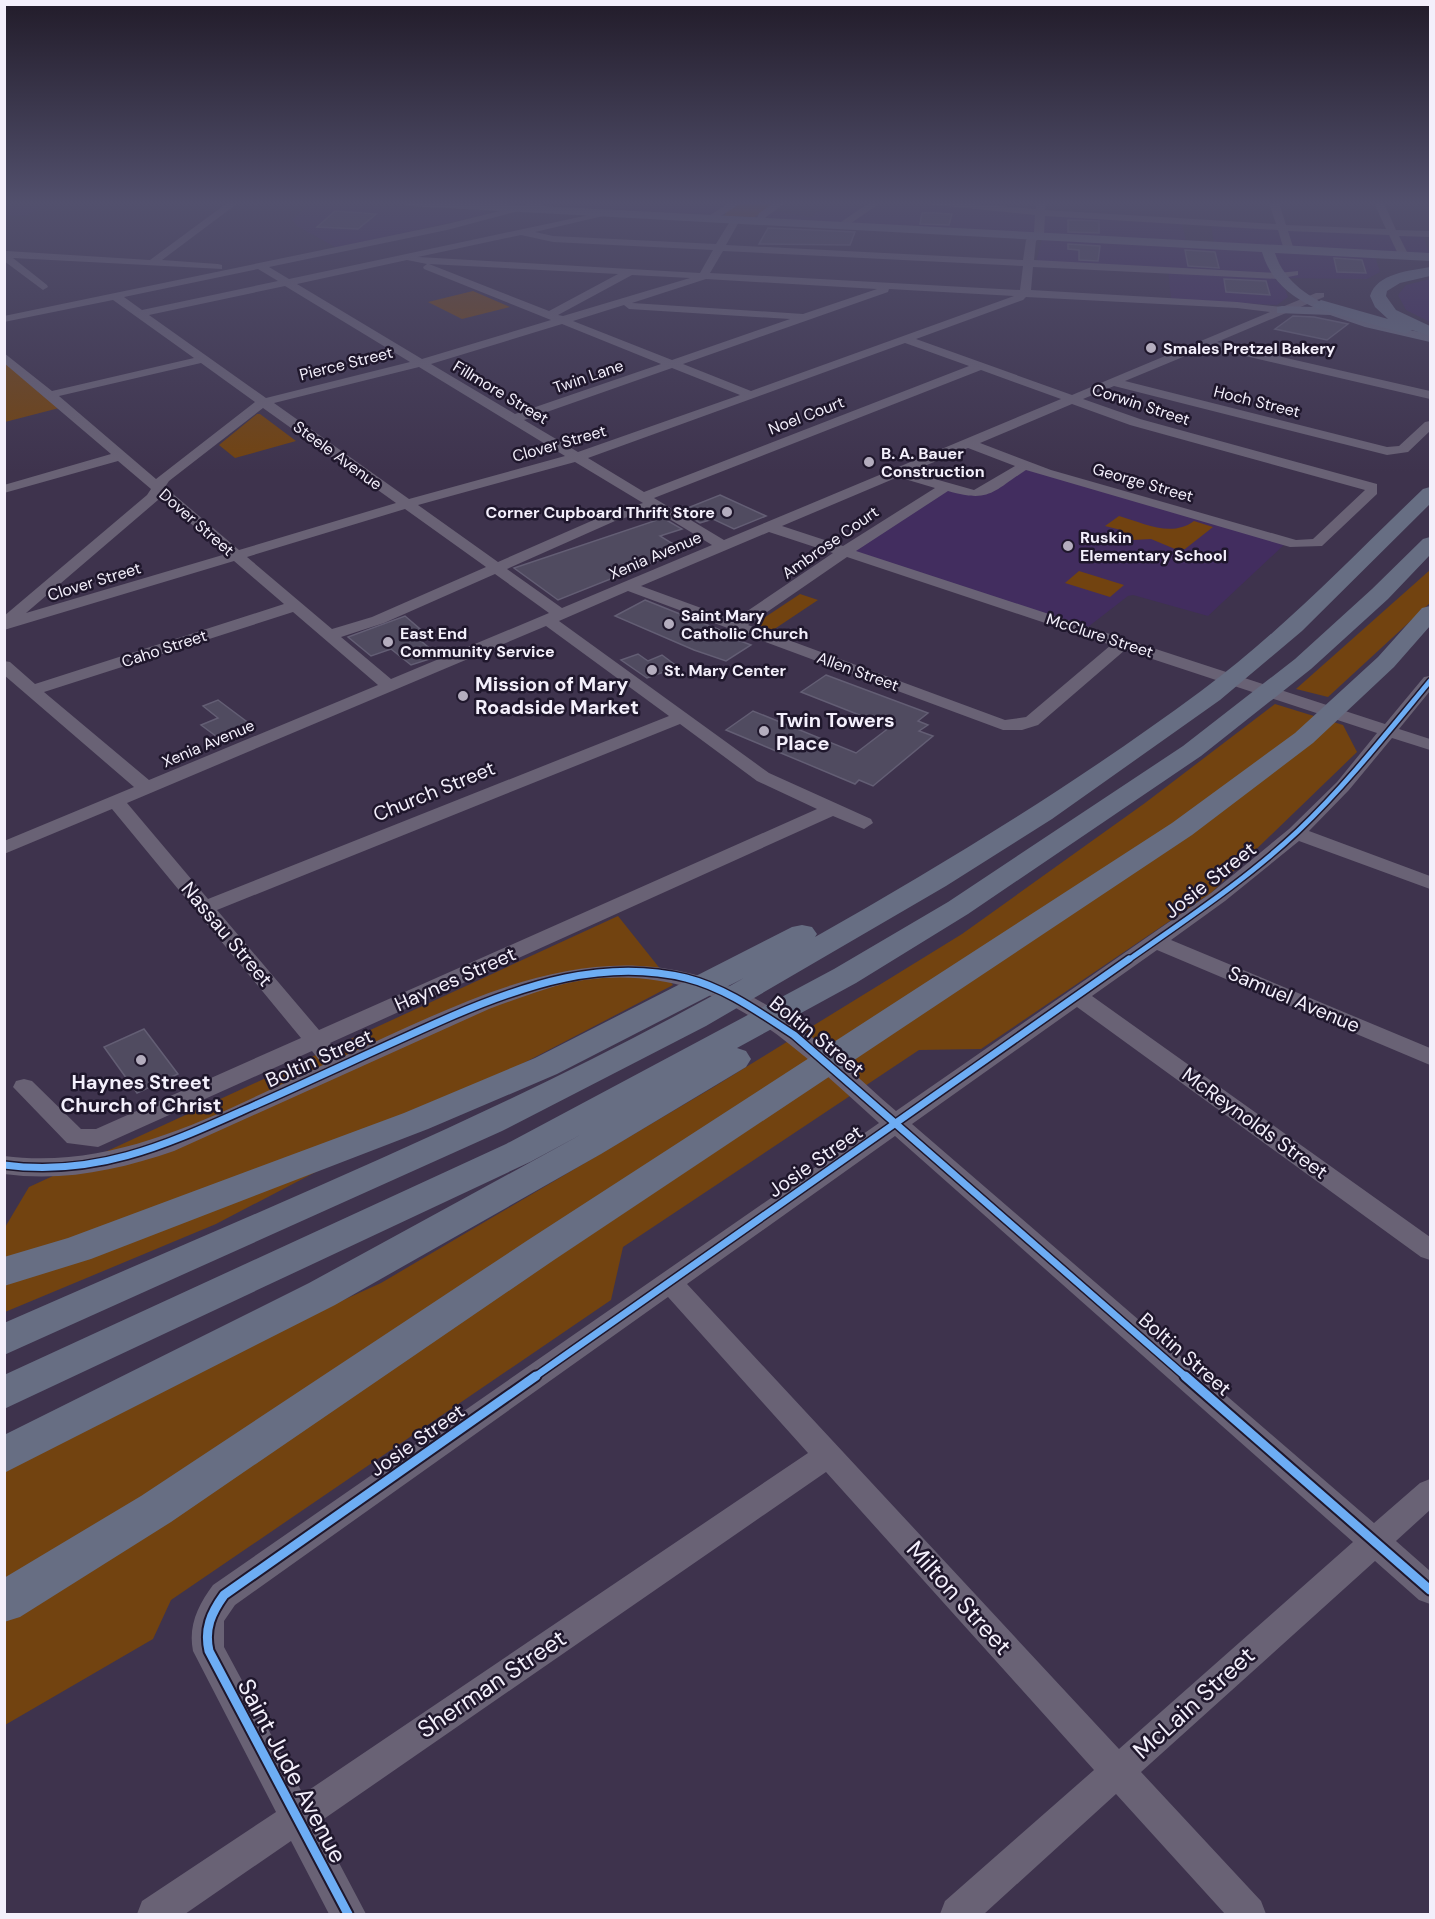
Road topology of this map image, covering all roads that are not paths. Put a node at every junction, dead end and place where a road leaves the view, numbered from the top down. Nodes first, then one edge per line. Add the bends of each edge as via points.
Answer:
1 (132, 293) edge
2 (239, 293) edge
3 (304, 293) edge
4 (493, 293) edge
5 (592, 293) edge
6 (655, 293) edge
7 (875, 293) edge
8 (1015, 293) edge
9 (1023, 293) junction
10 (1302, 293) edge
11 (1310, 293) edge
12 (1380, 293) edge
13 (1393, 293) edge
14 (115, 296) junction
15 (1317, 300) junction
16 (1206, 303) junction
17 (616, 305) junction
18 (1382, 305) junction
19 (1282, 310) junction
20 (140, 314) junction
21 (1352, 314) junction
22 (549, 315) junction
23 (808, 316) junction
24 (1262, 318) junction
25 (4, 319) edge
26 (564, 320) junction
27 (1427, 328) edge
28 (905, 339) junction
29 (1204, 343) junction
30 (204, 359) junction
31 (6, 360) edge
32 (421, 363) junction
33 (673, 364) junction
34 (981, 366) junction
35 (1112, 382) junction
36 (49, 395) junction
37 (751, 395) junction
38 (1431, 395) edge
39 (1074, 398) junction
40 (264, 402) junction
41 (513, 419) junction
42 (1431, 425) edge
43 (968, 443) junction
44 (119, 456) junction
45 (576, 457) junction
46 (1025, 465) junction
47 (897, 473) junction
48 (157, 488) junction
49 (944, 488) junction
50 (4, 489) edge
51 (1431, 493) edge
52 (650, 501) junction
53 (407, 504) junction
54 (770, 526) junction
55 (1431, 543) edge
56 (1311, 545) joint
57 (724, 546) junction
58 (848, 552) junction
59 (235, 556) junction
60 (497, 569) junction
61 (627, 586) junction
62 (294, 606) junction
63 (1431, 613) edge
64 (555, 617) junction
65 (4, 625) edge
66 (736, 626) junction
67 (329, 635) junction
68 (1123, 643) junction
69 (4, 666) edge
70 (1431, 681) edge
71 (390, 687) junction
72 (33, 690) junction
73 (1211, 694) junction
74 (680, 718) junction
75 (1390, 731) junction
76 (1431, 745) edge
77 (147, 788) junction
78 (115, 801) junction
79 (832, 809) junction
80 (864, 823) dead end
81 (1296, 833) junction
82 (4, 848) edge
83 (1431, 883) edge
84 (205, 907) junction
85 (958, 908) junction
86 (1158, 942) junction
87 (1078, 997) junction
88 (316, 1041) junction
89 (1431, 1057) edge
90 (338, 1068) junction
91 (24, 1087) dead end
92 (896, 1124) junction
93 (4, 1165) edge
94 (1431, 1250) edge
95 (4, 1272) edge
96 (670, 1282) junction
97 (4, 1340) edge
98 (4, 1393) edge
99 (4, 1455) edge
100 (828, 1455) junction
101 (1431, 1492) edge
102 (1374, 1541) junction
103 (1431, 1590) edge
104 (4, 1602) edge
105 (206, 1642) joint
106 (1118, 1772) junction
107 (296, 1818) junction
108 (155, 1914) edge
109 (348, 1914) edge
110 (958, 1914) edge
111 (1248, 1914) edge

1 - 14 street
2 - 20 street
3 - 32 street, Fillmore Street
4 - 22 street
5 - 22 street
6 - 17 street, Pierce Street
7 - 23 street, Twin Lane
8 - 9 street
9 - 16 street
9 - 28 street, Clover Street via 1019,298
10 - 15 main road
11 - 15 main road
12 - 18 highway
13 - 27 highway via 1392,300 1398,307
14 - 20 street, Steele Avenue
14 - 25 street
15 - 19 street, Xenia Avenue
15 - 21 main road
15 - 27 highway via 1399,329
16 - 19 street
16 - 24 street
17 - 23 street
17 - 26 street, Pierce Street
18 - 21 highway
18 - 27 highway via 1403,320
19 - 21 main road
19 - 24 street, Xenia Avenue
20 - 30 street, Steele Avenue
21 - 27 main road via 1382,328
22 - 26 street
23 - 33 street, Twin Lane
24 - 29 street, Xenia Avenue
26 - 32 street, Pierce Street
26 - 33 street
28 - 34 street, Corwin Street
28 - 37 street, Clover Street
29 - 35 street, Xenia Avenue
29 - 38 street
30 - 36 street
30 - 40 street, Steele Avenue
31 - 36 street, Dover Street
32 - 40 street, Pierce Street
32 - 41 street, Fillmore Street
33 - 37 street
33 - 41 street, Twin Lane
34 - 39 street, Corwin Street
34 - 52 street, Noel Court
35 - 39 street, Xenia Avenue
35 - 42 street, Hoch Street via 1394,451 1403,449
36 - 44 street, Dover Street
37 - 45 street, Clover Street
39 - 43 street, Xenia Avenue
39 - 56 street, Corwin Street via 1154,427 1372,487 1364,499
40 - 48 street, Pierce Street via 163,479
40 - 53 street, Steele Avenue
41 - 45 street, Fillmore Street
43 - 46 street, George Street
43 - 47 street, Xenia Avenue
44 - 48 street, Dover Street
44 - 50 street
45 - 52 street, Fillmore Street
45 - 53 street, Clover Street
46 - 49 street via 980,493
46 - 56 street, George Street via 1276,539
47 - 49 street
47 - 54 street, Xenia Avenue
48 - 59 street, Dover Street
48 - 65 street, Pierce Street via 153,497
49 - 58 street, Ambrose Court
51 - 73 highway via 1294,626
52 - 57 street, Fillmore Street
52 - 60 street, Noel Court
53 - 59 street, Clover Street
53 - 60 street, Steele Avenue
54 - 57 street, Xenia Avenue
54 - 58 street, McClure Street
55 - 85 highway via 1303,664 1192,751
57 - 61 street, Xenia Avenue
58 - 66 street, Ambrose Court
58 - 68 street, McClure Street
59 - 62 street, Dover Street
59 - 65 street, Clover Street
60 - 64 street, Steele Avenue
60 - 67 street, Noel Court via 378,620
61 - 64 street, Xenia Avenue
61 - 66 street, Allen Street
62 - 67 street, Dover Street
62 - 72 street, Caho Street
63 - 104 highway via 1386,662 1304,738 1182,829 156,1509
64 - 71 street, Xenia Avenue
64 - 74 street, Steele Avenue
66 - 68 street, Allen Street via 1003,725 1032,721
67 - 71 street, Dover Street
68 - 75 street, McClure Street
69 - 72 street
70 - 75 street, Josie Street
71 - 77 street, Xenia Avenue
72 - 77 street
73 - 95 highway via 869,898 546,1066 278,1176
73 - 97 highway via 1043,813 936,880 695,1019 490,1122
74 - 79 street, Steele Avenue via 763,777
74 - 84 street, Church Street
75 - 76 street, McClure Street
75 - 81 street, Josie Street
77 - 78 street, Xenia Avenue
78 - 82 street, Xenia Avenue
78 - 84 street, Nassau Street
79 - 80 street, Steele Avenue
79 - 88 street, Haynes Street
81 - 83 street
81 - 86 street, Josie Street
84 - 88 street, Nassau Street
85 - 98 highway via 845,976 518,1153
85 - 99 highway via 744,1053 589,1144 322,1294
86 - 87 street, Josie Street
86 - 89 street, Samuel Avenue
87 - 92 street, Josie Street
87 - 94 street, McReynolds Street
88 - 90 street, Nassau Street
88 - 91 street, Haynes Street via 98,1138 75,1137
90 - 92 street, Boltin Street via 470,1007 545,980 606,970 653,971 708,984 753,1005 795,1035
90 - 93 street, Boltin Street via 166,1145 130,1157 58,1170
92 - 96 street, Josie Street
92 - 102 street, Boltin Street
96 - 100 street, Milton Street
96 - 105 street, Josie Street via 224,1595 211,1611
100 - 106 street, Milton Street
100 - 107 street, Sherman Street
101 - 102 street, McLain Street
102 - 103 street, Boltin Street
102 - 106 street, McLain Street
105 - 107 street, Saint Jude Avenue
106 - 110 street, McLain Street
106 - 111 street, Milton Street
107 - 108 street, Sherman Street
107 - 109 street, Saint Jude Avenue

